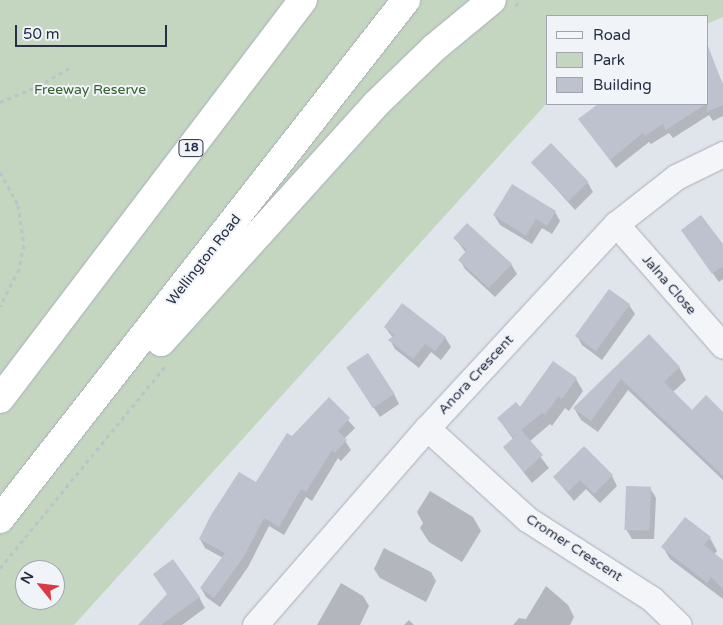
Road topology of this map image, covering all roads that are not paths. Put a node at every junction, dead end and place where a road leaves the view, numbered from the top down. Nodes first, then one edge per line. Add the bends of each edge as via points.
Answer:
1 (303, 0) edge
2 (406, 0) edge
3 (492, 0) edge
4 (723, 154) edge
5 (616, 224) junction
6 (723, 346) edge
7 (0, 399) edge
8 (427, 428) junction
9 (36, 474) junction
10 (0, 519) edge
11 (255, 625) edge
12 (679, 625) edge

1 - 7 highway, 18
2 - 9 highway, Wellington Road
3 - 9 highway via 434,48 376,104 152,352
4 - 5 street, Anora Crescent via 676,177
5 - 6 street, Jalna Close
5 - 8 street, Anora Crescent
8 - 11 street, Anora Crescent
8 - 12 street, Cromer Crescent via 527,520 652,599
9 - 10 highway, Wellington Road

